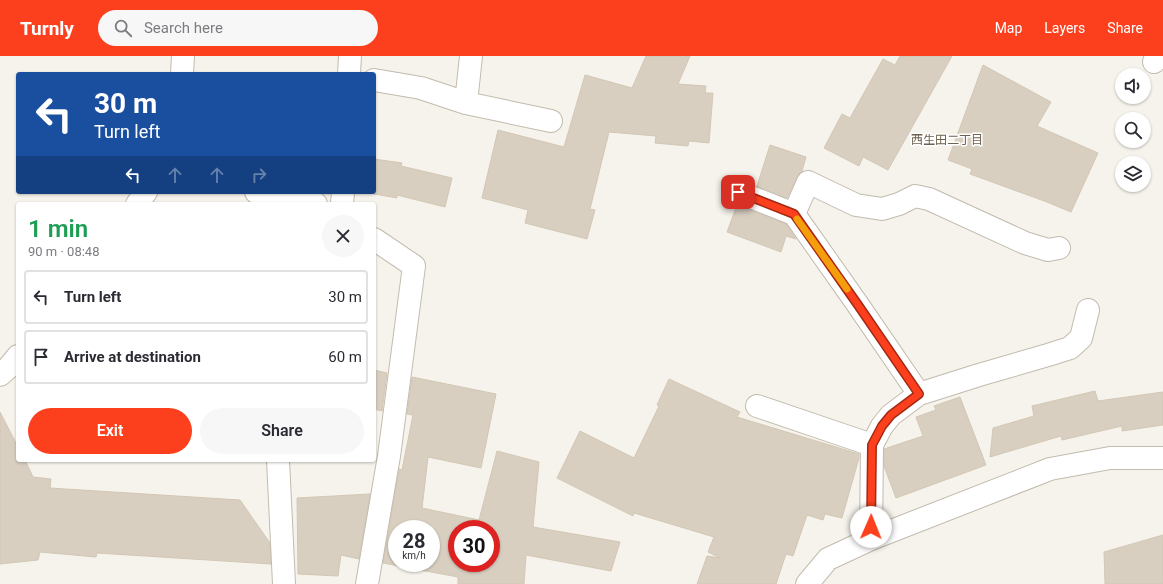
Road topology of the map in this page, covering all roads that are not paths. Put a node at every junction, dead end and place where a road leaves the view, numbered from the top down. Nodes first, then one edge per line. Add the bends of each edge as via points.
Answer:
1 (183, 56) edge
2 (350, 56) edge
3 (471, 56) edge
4 (182, 72) edge
5 (349, 72) edge
6 (376, 80) edge
7 (466, 103) junction
8 (550, 121) dead end
9 (738, 192) dead end
10 (267, 194) edge
11 (313, 202) edge
12 (794, 214) junction
13 (376, 240) edge
14 (1059, 248) dead end
15 (1088, 310) dead end
16 (16, 358) edge
17 (0, 375) edge
18 (919, 394) junction
19 (758, 406) dead end
20 (872, 445) junction
21 (1163, 458) edge
22 (278, 462) edge
23 (871, 539) junction
24 (284, 584) edge
25 (367, 584) edge
26 (807, 584) edge

1 - 4 street
2 - 5 street
3 - 7 street
6 - 7 street via 421,88
7 - 8 street
9 - 12 street
10 - 11 street
12 - 14 street via 808,182 856,205 882,209 915,196 929,199 1025,243 1048,250
12 - 18 street
13 - 25 street via 414,266 389,456
15 - 18 street via 1081,338 1070,348
16 - 17 street
18 - 20 street via 891,415
19 - 20 street
20 - 23 street
21 - 23 street via 1110,458 1050,469
22 - 24 street
23 - 26 street via 828,559

